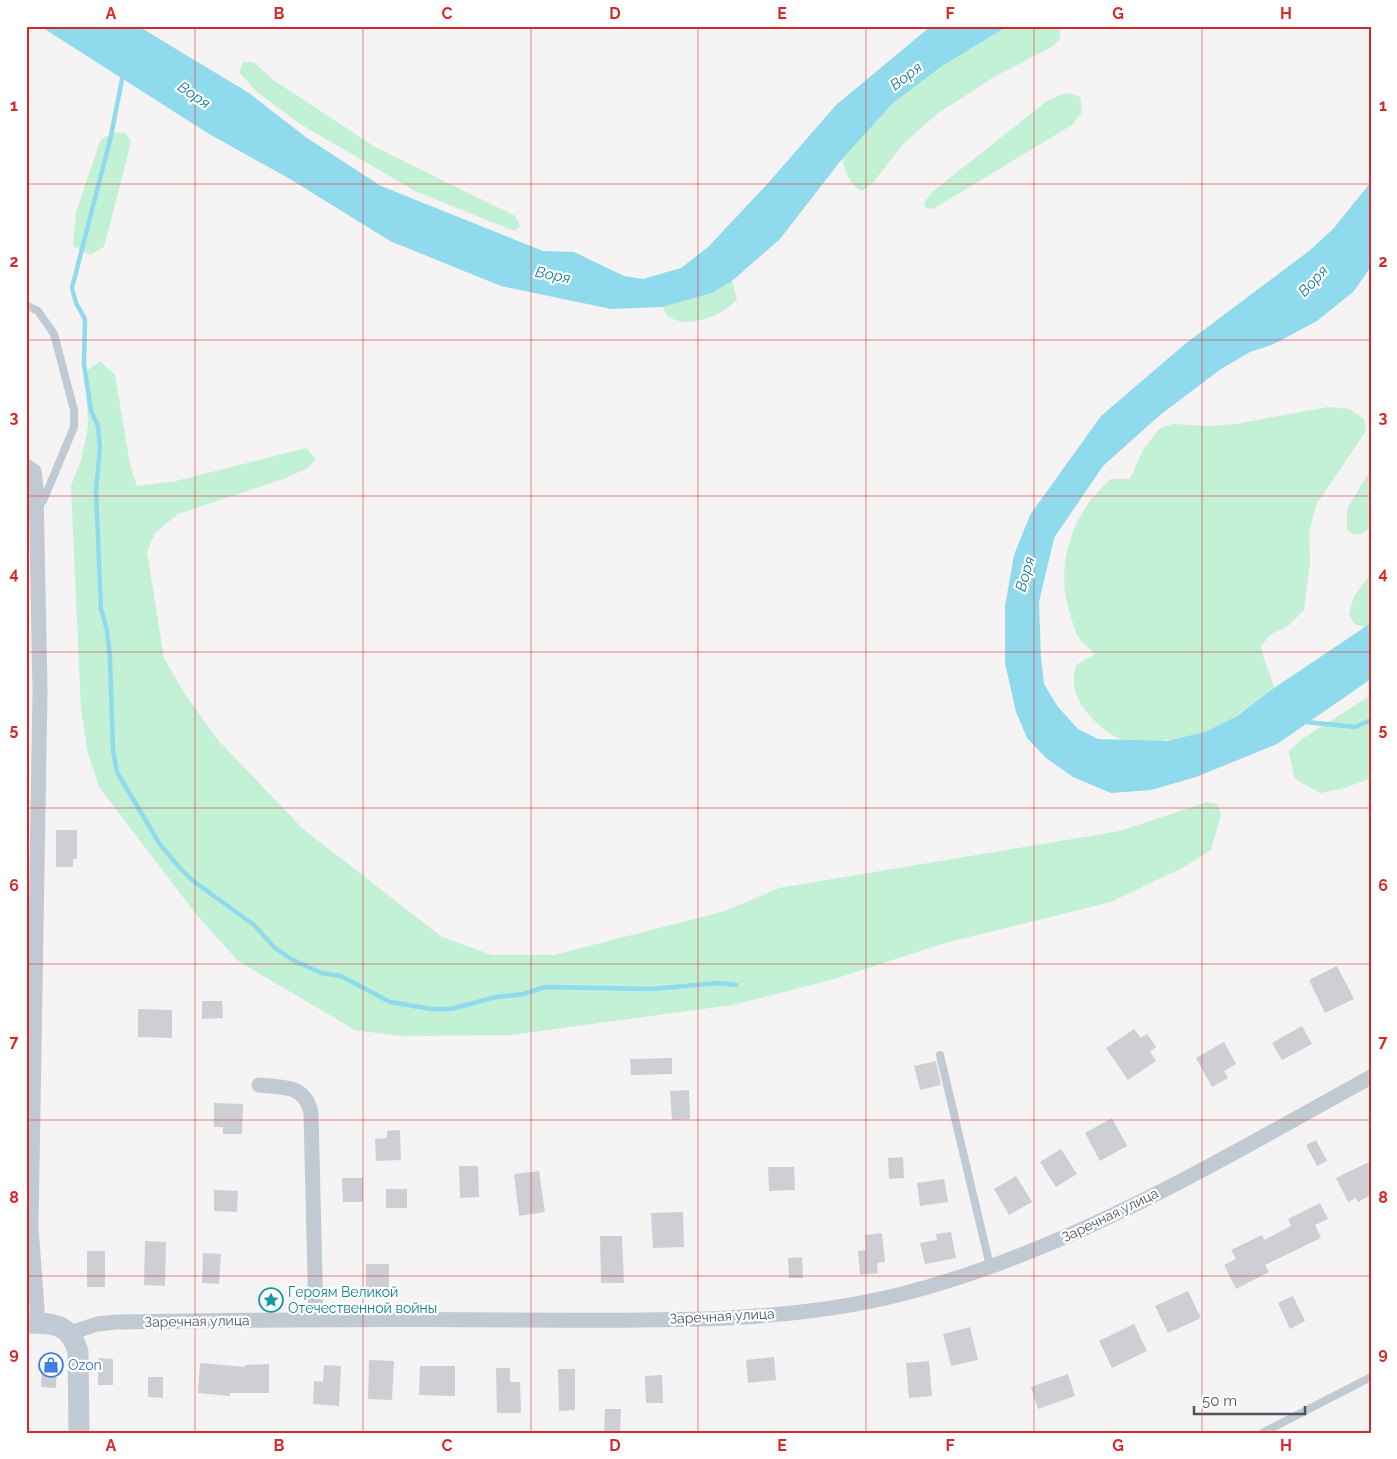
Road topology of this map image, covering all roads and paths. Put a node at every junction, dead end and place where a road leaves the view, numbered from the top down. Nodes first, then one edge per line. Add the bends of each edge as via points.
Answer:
1 (26, 305) edge
2 (26, 466) edge
3 (36, 507) junction
4 (33, 690) edge
5 (32, 801) edge
6 (31, 925) edge
7 (940, 1055) dead end
8 (30, 1069) edge
9 (1371, 1077) edge
10 (259, 1085) dead end
11 (990, 1266) junction
12 (316, 1319) junction
13 (32, 1323) edge
14 (70, 1333) junction
15 (1371, 1377) edge
16 (79, 1433) edge
17 (1262, 1433) edge

1 - 3 lane via 38,311 54,334 74,410 74,427 43,501
2 - 3 street via 34,471
3 - 4 street
4 - 5 street
5 - 6 street
6 - 8 street
7 - 11 lane
8 - 13 street
9 - 11 street, Заречная улица via 1092,1226
10 - 12 street via 294,1090 309,1102
11 - 12 street, Заречная улица via 893,1296 796,1312 702,1319
12 - 14 street, Заречная улица via 117,1322 97,1324
13 - 14 street via 55,1325
14 - 16 street via 78,1352
15 - 17 lane

